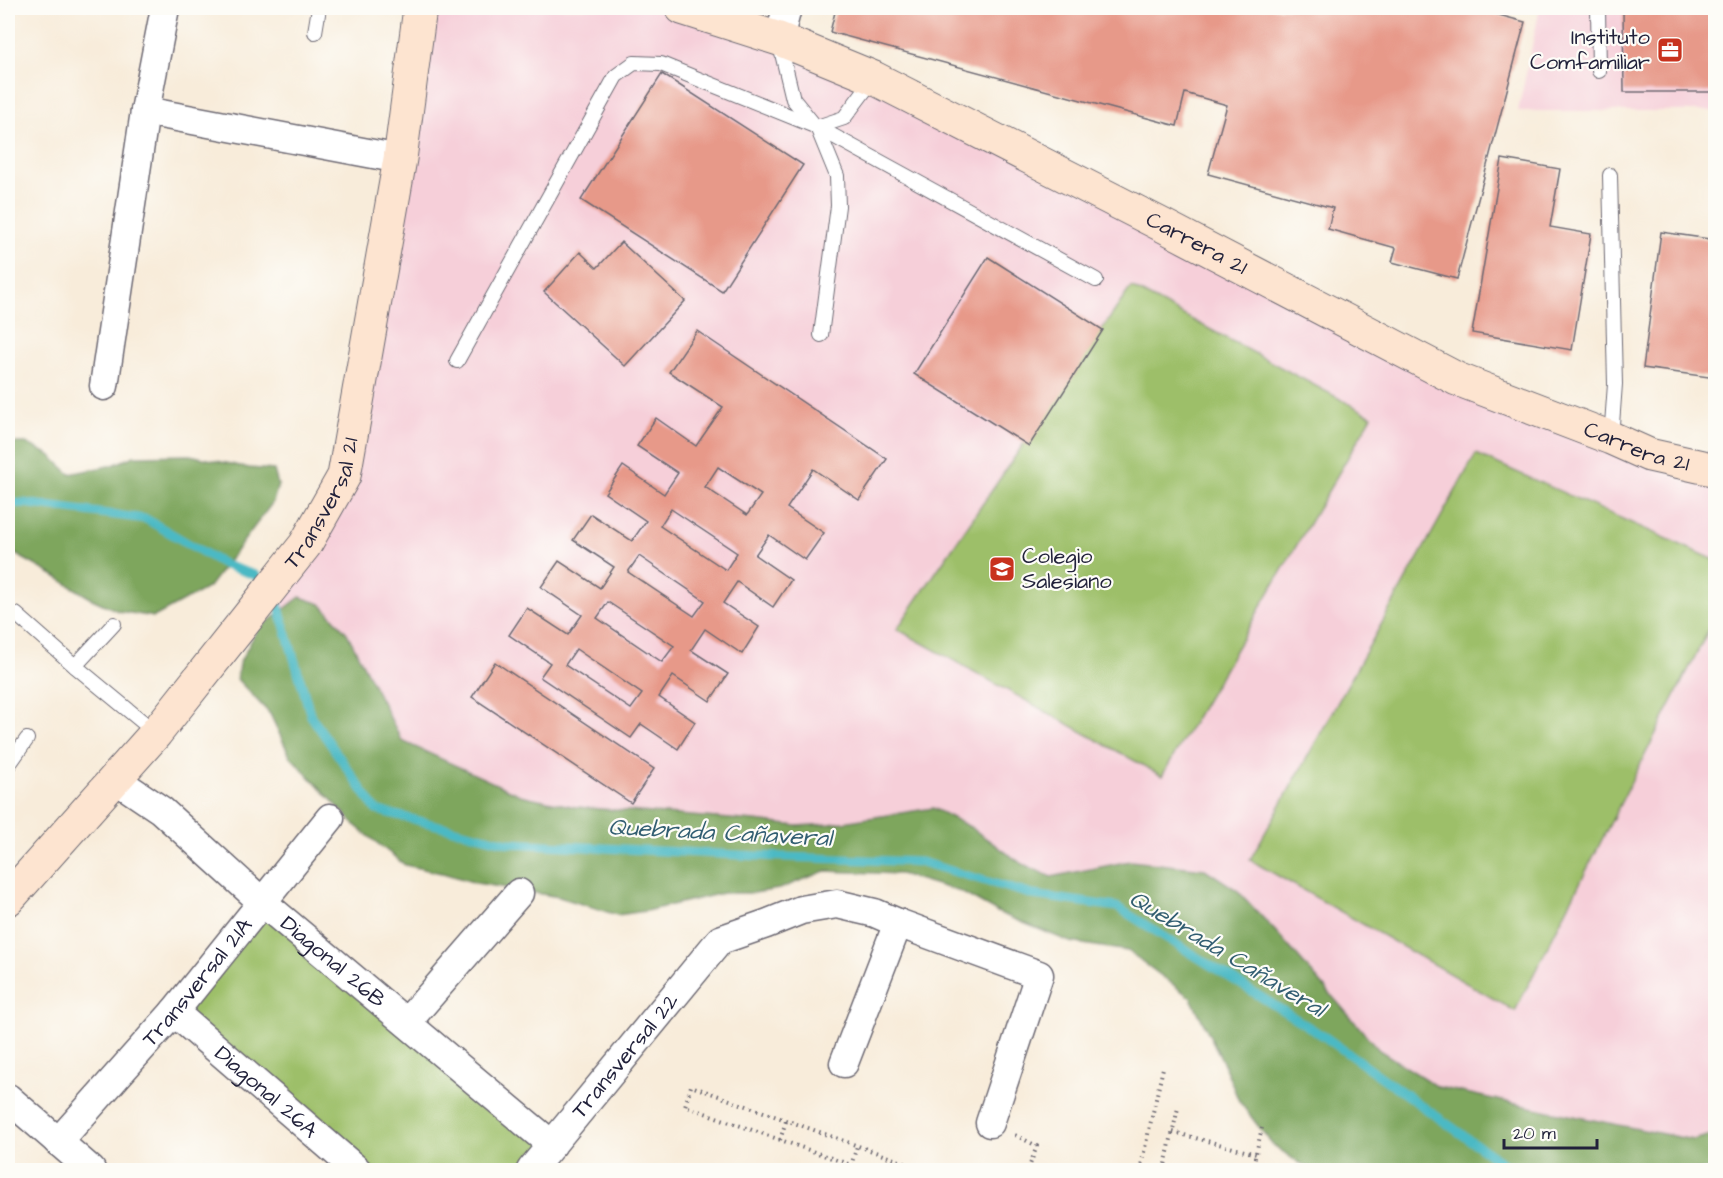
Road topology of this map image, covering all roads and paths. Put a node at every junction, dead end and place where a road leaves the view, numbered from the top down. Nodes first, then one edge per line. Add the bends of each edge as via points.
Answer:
1 (165, 8) edge
2 (318, 8) edge
3 (420, 8) edge
4 (682, 8) edge
5 (787, 8) edge
6 (1598, 8) edge
7 (315, 32) dead end
8 (779, 39) junction
9 (1599, 71) dead end
10 (874, 78) junction
11 (145, 111) junction
12 (817, 127) junction
13 (400, 159) junction
14 (1610, 174) dead end
15 (1096, 280) dead end
16 (821, 335) dead end
17 (457, 361) dead end
18 (104, 386) dead end
19 (1611, 438) junction
20 (1716, 470) edge
21 (16, 614) dead end
22 (114, 624) dead end
23 (75, 666) junction
24 (156, 733) junction
25 (27, 739) dead end
26 (8, 765) edge
27 (115, 779) junction
28 (330, 818) dead end
29 (519, 893) dead end
30 (9, 895) edge
31 (262, 902) junction
32 (898, 923) junction
33 (174, 1012) junction
34 (407, 1022) junction
35 (844, 1063) dead end
36 (1163, 1068) dead end
37 (8, 1098) edge
38 (1179, 1108) dead end
39 (786, 1121) junction
40 (990, 1123) joint
41 (1262, 1128) dead end
42 (1173, 1132) junction
43 (780, 1140) junction
44 (58, 1142) junction
45 (552, 1145) junction
46 (857, 1146) junction
47 (1256, 1154) junction
48 (851, 1166) junction
49 (91, 1170) edge
50 (357, 1170) edge
51 (531, 1170) edge
52 (865, 1170) edge
53 (925, 1170) edge
54 (1028, 1170) edge
55 (1140, 1170) edge
56 (1164, 1170) edge
57 (1252, 1170) edge

1 - 11 street
2 - 7 lane
3 - 13 street, Transversal 21
4 - 8 street, Carrera 21
5 - 8 street
6 - 9 lane
8 - 10 street, Carrera 21
8 - 12 lane via 793,99
10 - 12 lane via 844,118
10 - 19 street, Carrera 21 via 1457,379
11 - 13 street
11 - 18 street
12 - 15 lane
12 - 16 lane via 837,176 838,206
12 - 17 lane via 661,64 634,63 616,75
13 - 24 street, Transversal 21 via 344,476 305,545
14 - 19 lane via 1615,384
19 - 20 street, Carrera 21 via 1649,455
21 - 23 lane
22 - 23 lane
23 - 24 lane
24 - 27 street, Transversal 21
25 - 26 lane
27 - 30 street, Transversal 21
27 - 31 street, Diagonal 26B via 161,810
28 - 31 street, Transversal 21A
29 - 34 street
31 - 33 street, Transversal 21A
31 - 34 street, Diagonal 26B
32 - 35 street
32 - 40 street via 1039,975
32 - 45 street, Transversal 22 via 837,904 801,910 720,940
33 - 44 street, Transversal 21A
33 - 50 street, Diagonal 26A
34 - 45 street, Diagonal 26B
36 - 55 path
37 - 44 street
38 - 42 path
39 - 43 path
39 - 43 path via 691,1086 685,1106
39 - 46 path
40 - 54 path via 1037,1146
41 - 47 path
42 - 47 path
42 - 56 path
43 - 48 path
44 - 49 street
45 - 51 street, Transversal 22
46 - 48 path
46 - 53 path
47 - 57 path
48 - 52 path

